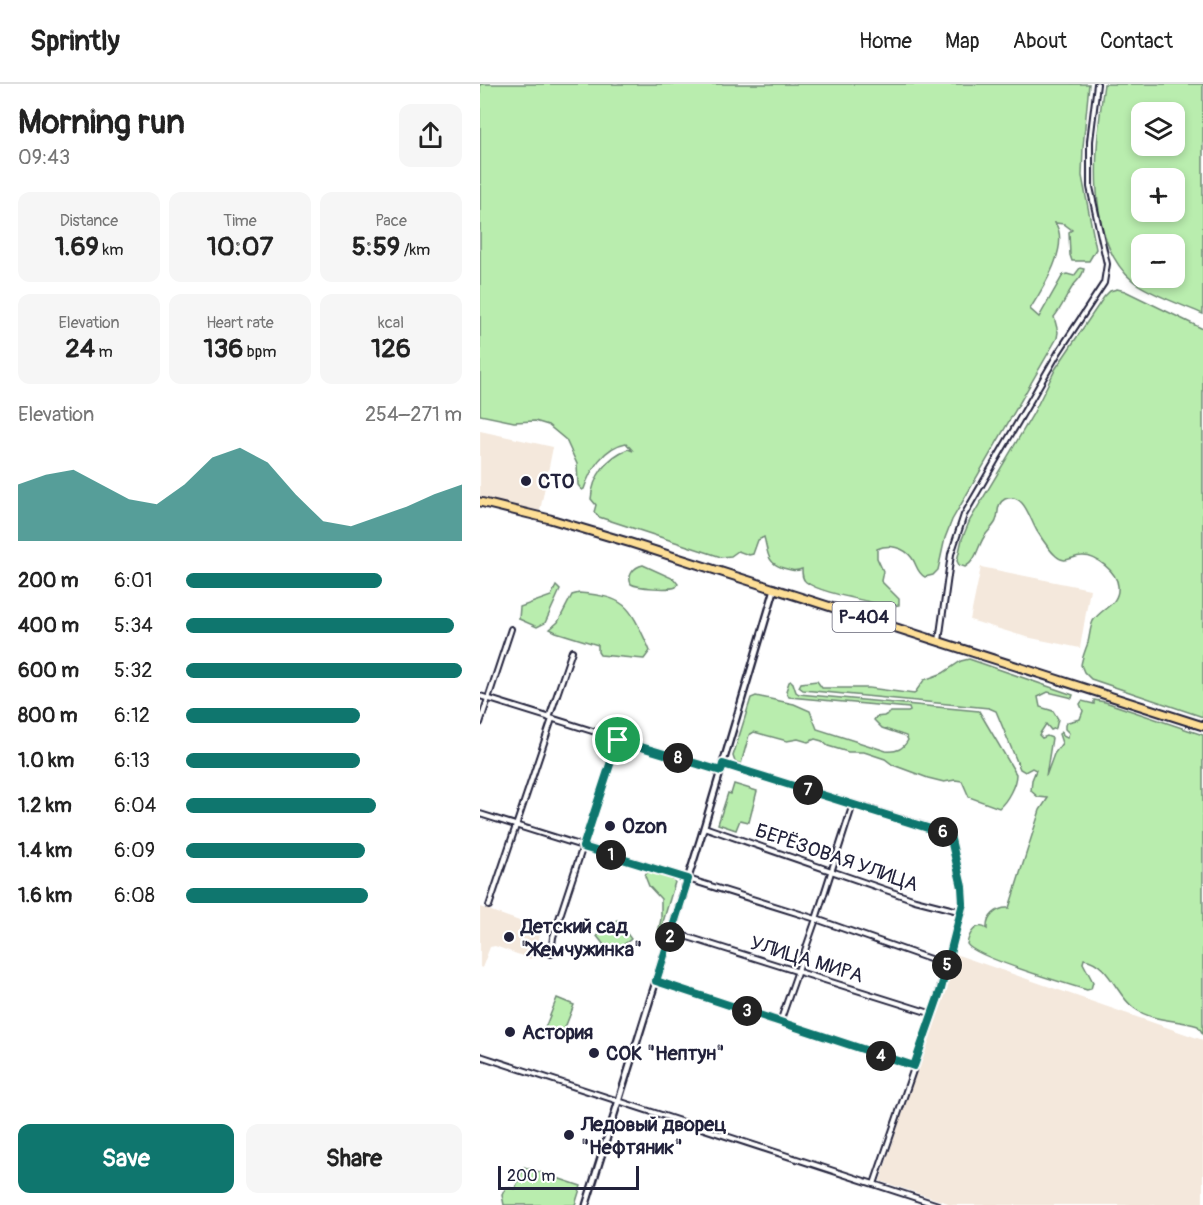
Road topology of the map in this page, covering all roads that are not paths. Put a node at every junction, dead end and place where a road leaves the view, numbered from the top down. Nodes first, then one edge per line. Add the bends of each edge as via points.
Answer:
1 (1097, 84) edge
2 (480, 502) edge
3 (775, 588) junction
4 (511, 629) dead end
5 (939, 640) junction
6 (572, 651) dead end
7 (480, 696) edge
8 (488, 698) junction
9 (550, 718) junction
10 (480, 723) edge
11 (1203, 726) edge
12 (618, 740) junction
13 (723, 764) junction
14 (721, 771) junction
15 (853, 804) junction
16 (480, 814) edge
17 (516, 824) junction
18 (704, 827) junction
19 (583, 847) junction
20 (831, 871) junction
21 (688, 879) junction
22 (489, 906) dead end
23 (962, 912) junction
24 (816, 919) junction
25 (672, 932) junction
26 (551, 954) dead end
27 (947, 965) junction
28 (798, 971) junction
29 (656, 981) junction
30 (933, 1014) junction
31 (780, 1022) junction
32 (480, 1056) edge
33 (914, 1066) junction
34 (618, 1101) junction
35 (874, 1184) junction
36 (586, 1205) edge
37 (938, 1205) edge

1 - 5 street via 1090,141 1090,187 1107,264 1104,283 1058,352 964,515 951,554
2 - 3 highway, Р-404 via 550,519
3 - 5 highway, Р-404
3 - 13 street
4 - 8 street
5 - 11 highway, Р-404
6 - 9 street
7 - 8 street
8 - 9 street
8 - 10 street
9 - 12 street
9 - 17 street
12 - 14 street
12 - 19 street
13 - 14 street
13 - 15 street
14 - 18 street
15 - 20 street
15 - 23 street via 950,835 964,899
16 - 17 street
17 - 19 street
17 - 22 street
18 - 20 street, БЕРЁЗОВАЯ УЛИЦА
18 - 21 street
19 - 21 street
19 - 26 street
20 - 23 street, БЕРЁЗОВАЯ УЛИЦА
20 - 24 street
21 - 24 street
21 - 25 street
23 - 27 street
24 - 27 street
24 - 28 street
25 - 28 street, УЛИЦА МИРА
25 - 29 street
27 - 30 street
28 - 30 street, УЛИЦА МИРА
28 - 31 street
29 - 31 street
29 - 34 street
30 - 33 street
31 - 33 street
32 - 34 street
33 - 35 street
34 - 35 street
34 - 36 street
35 - 37 street

